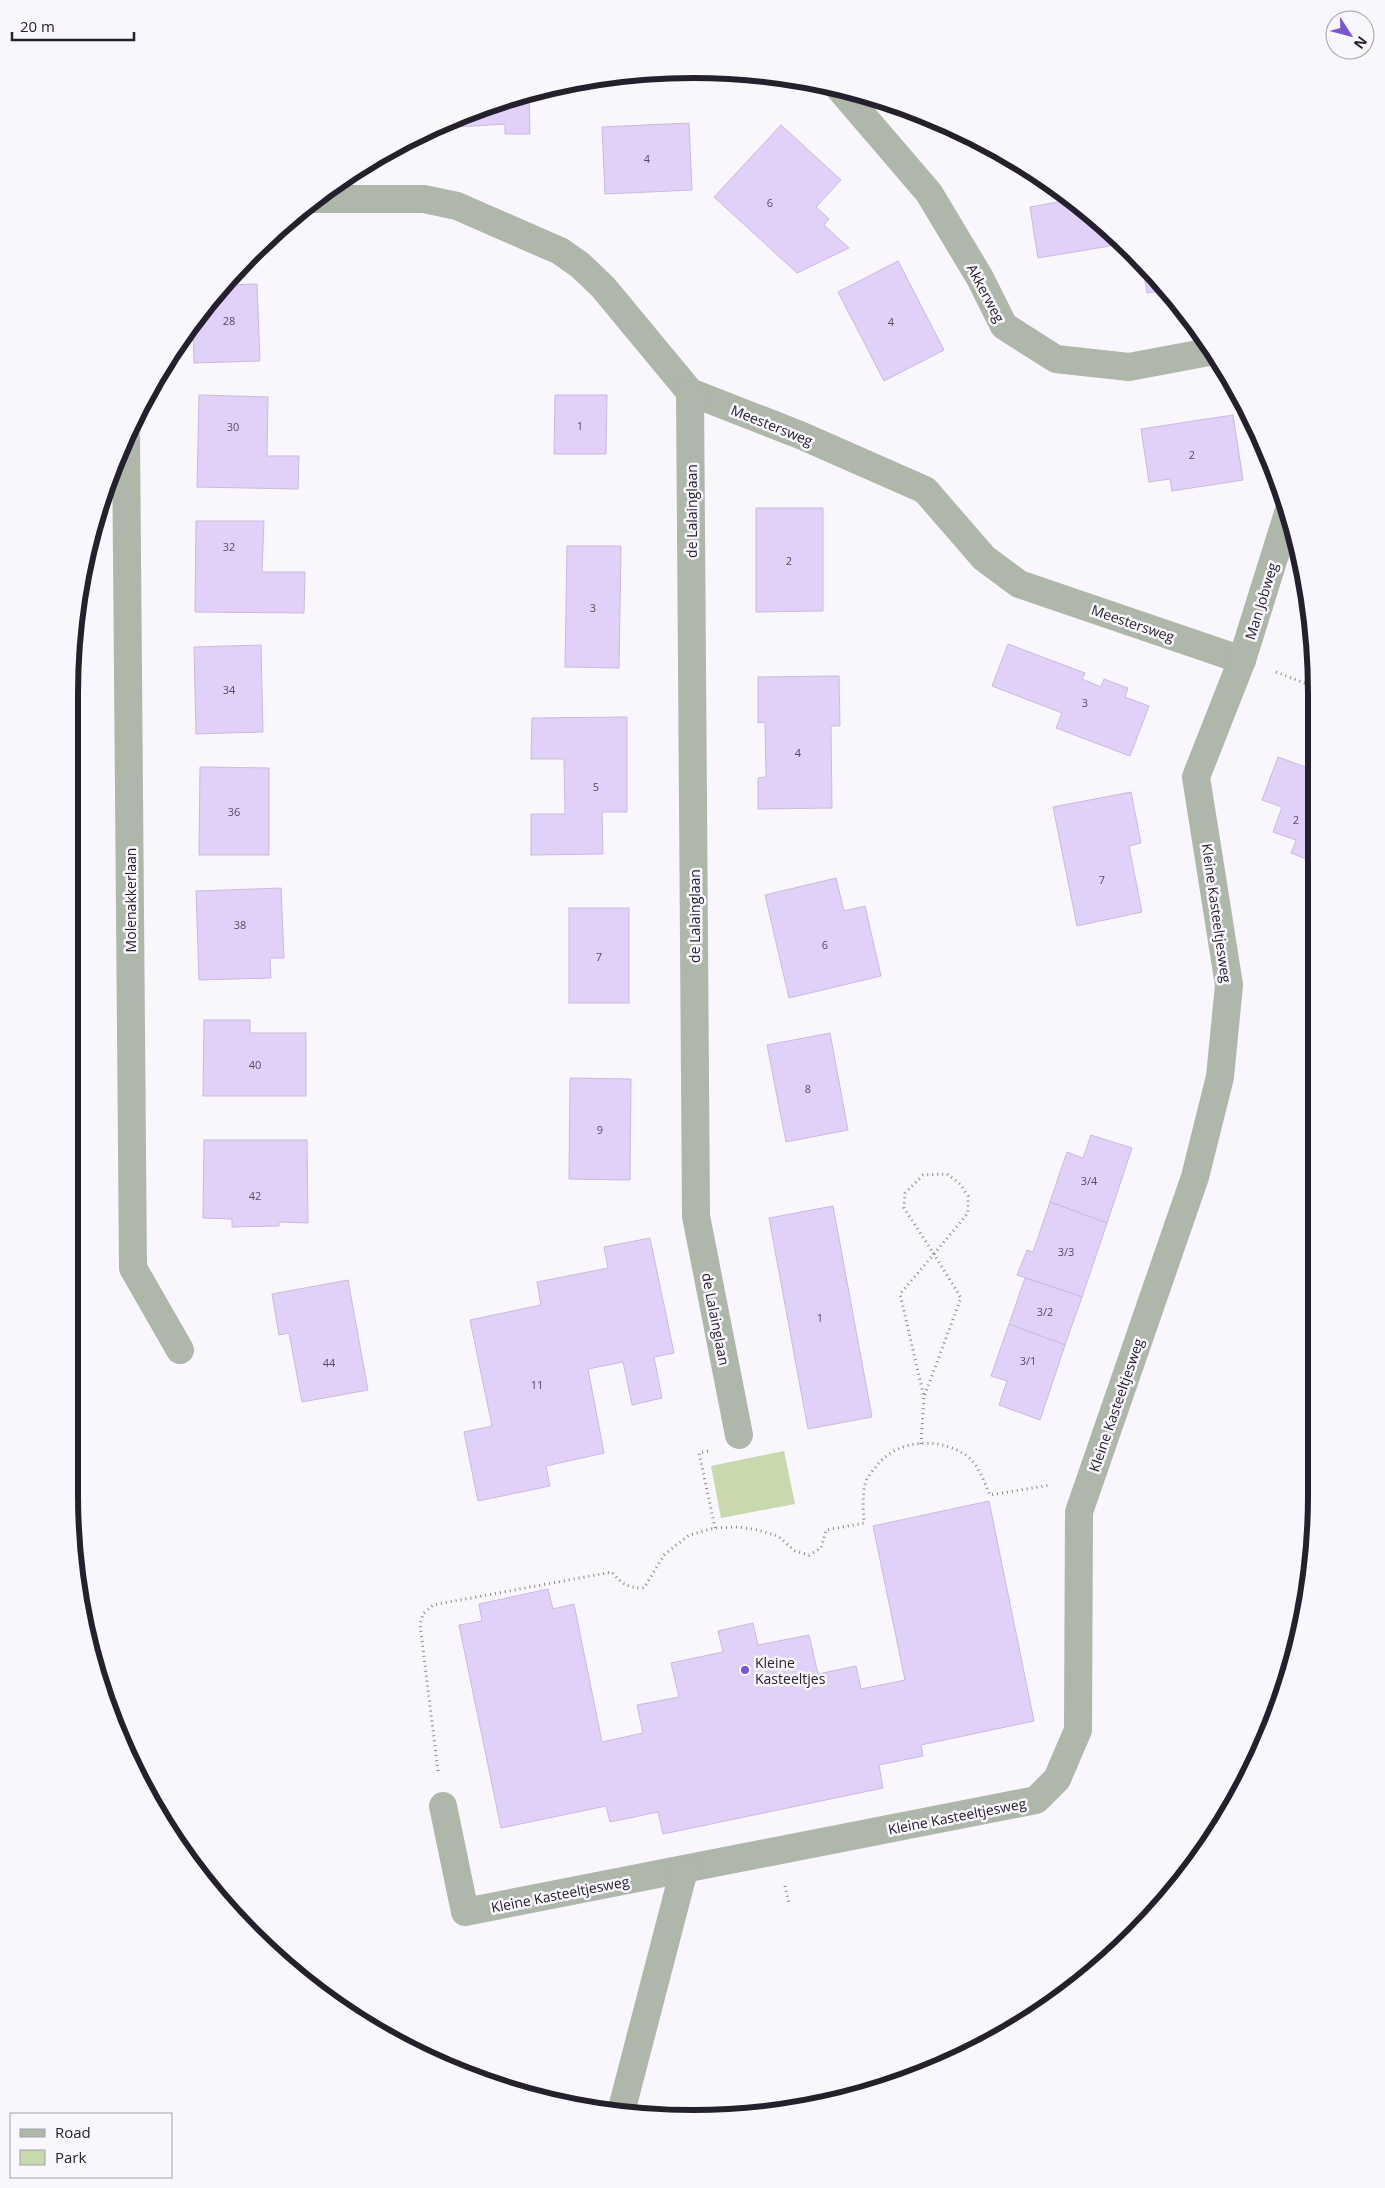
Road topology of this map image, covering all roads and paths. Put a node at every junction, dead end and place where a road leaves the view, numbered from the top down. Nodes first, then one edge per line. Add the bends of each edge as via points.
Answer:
1 (847, 97) edge
2 (326, 199) edge
3 (1205, 353) edge
4 (690, 392) junction
5 (126, 452) edge
6 (1284, 525) edge
7 (1242, 660) junction
8 (1308, 684) edge
9 (934, 1254) junction
10 (180, 1350) dead end
11 (924, 1396) junction
12 (739, 1436) joint
13 (921, 1444) junction
14 (1090, 1479) junction
15 (715, 1528) junction
16 (443, 1806) joint
17 (684, 1870) junction
18 (623, 2106) edge

1 - 3 street, Akkerweg via 930,193 1004,326 1056,359 1129,367
2 - 4 street, Meestersweg via 424,199 457,206 560,251 603,287
4 - 7 street, Meestersweg via 800,435 925,490 984,558 1019,584
4 - 12 street, de Lalainglaan via 696,1216
5 - 10 street, Molenakkerlaan via 133,1268
6 - 7 street, Man Jobweg
7 - 8 path
7 - 14 street, Kleine Kasteeltjesweg via 1196,777 1229,985 1220,1077 1195,1178
9 - 9 path via 904,1208 905,1193 923,1175 947,1174 968,1196 968,1213
9 - 11 path via 961,1298
9 - 11 path via 900,1294
11 - 13 path
12 - 15 path via 741,1445 699,1453
13 - 14 path via 952,1447 968,1458 981,1473 990,1495
13 - 15 path via 894,1450 880,1461 866,1479 864,1523 826,1530 821,1548 809,1555 794,1551 778,1536 758,1530
14 - 17 street, Kleine Kasteeltjesweg via 1079,1512 1078,1730 1057,1779 1036,1800
15 - 16 path via 689,1535 664,1555 644,1588 631,1588 612,1572 433,1606 423,1614 420,1624
16 - 17 street, Kleine Kasteeltjesweg via 466,1912
17 - 18 street

